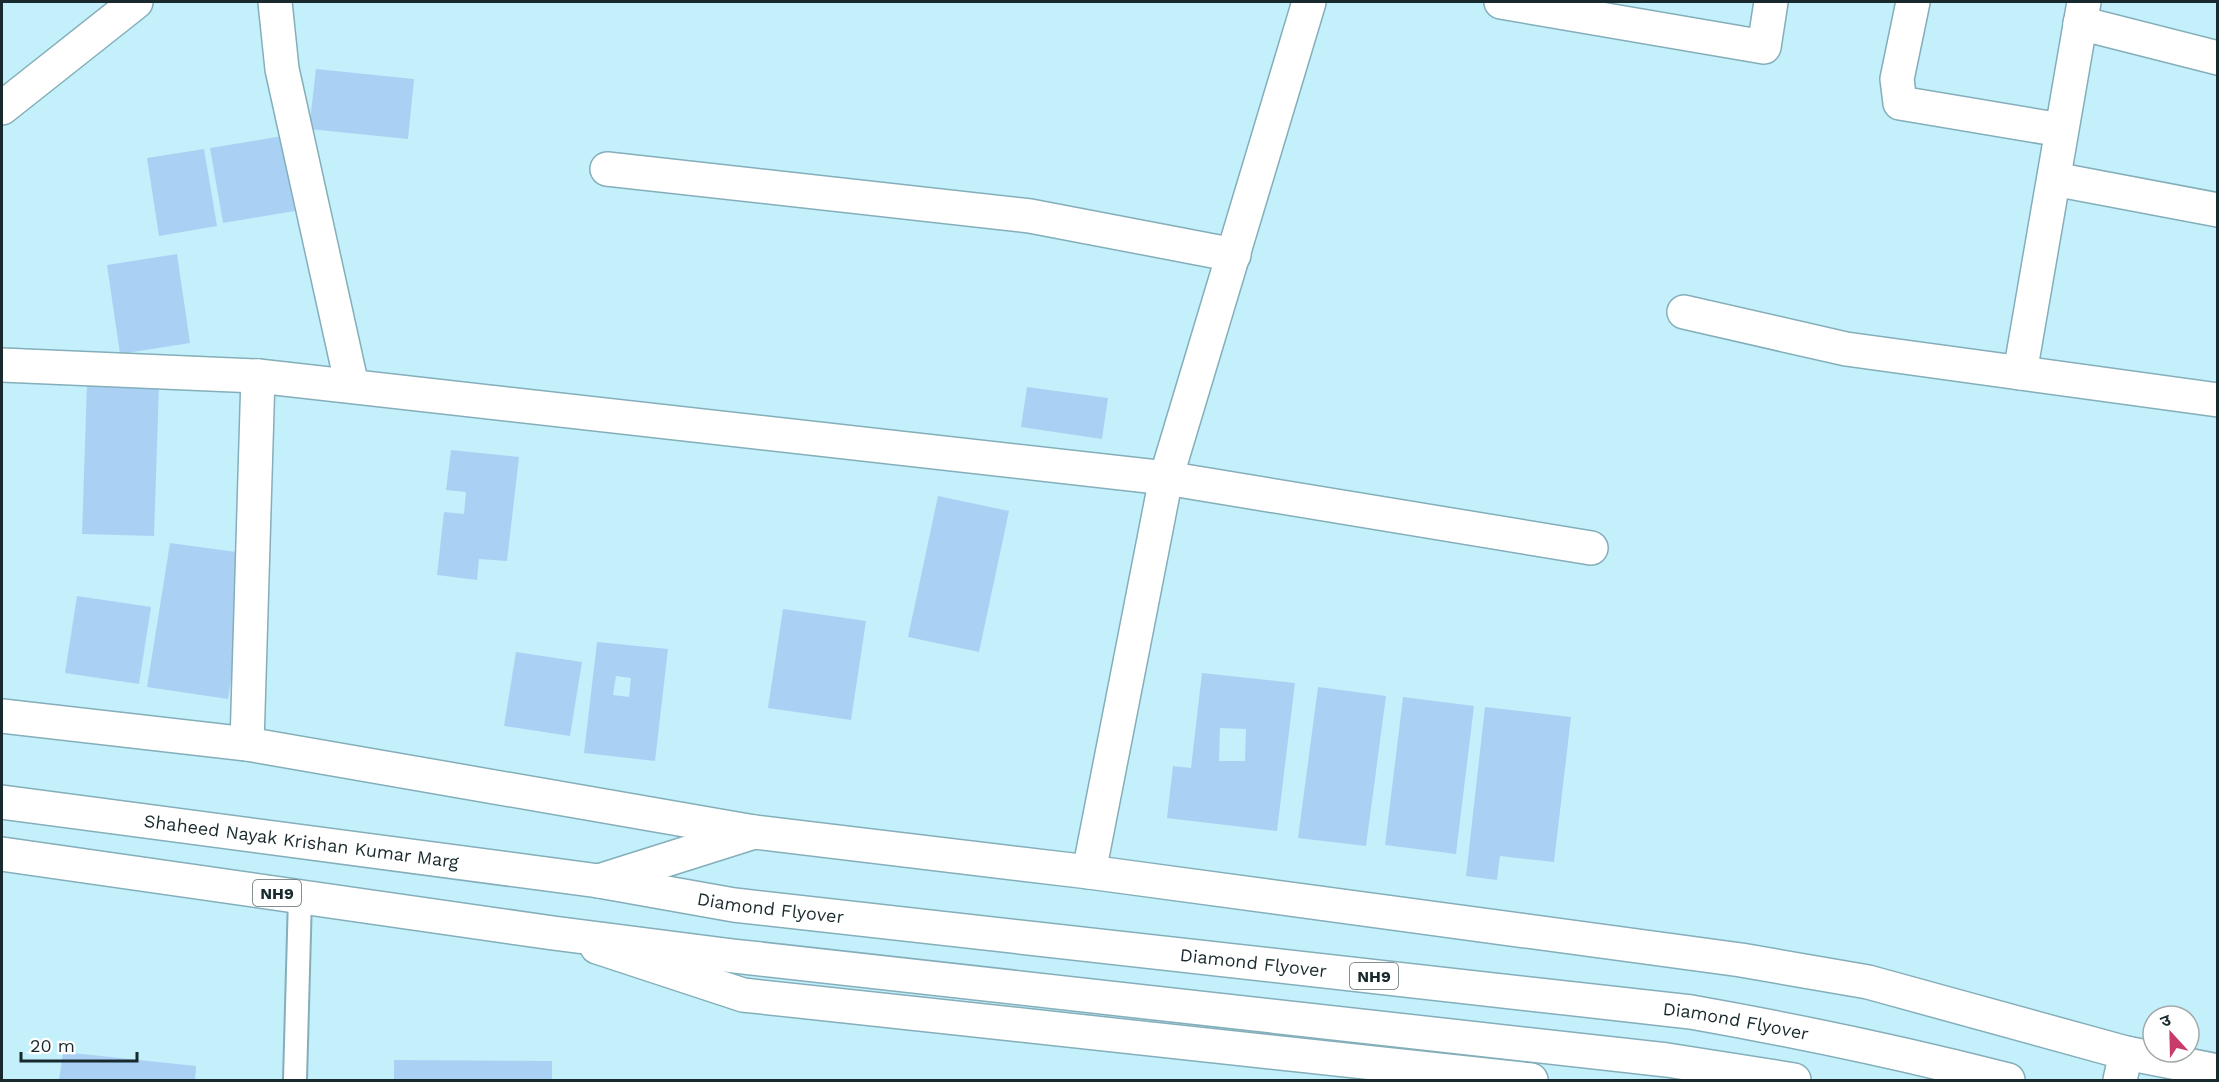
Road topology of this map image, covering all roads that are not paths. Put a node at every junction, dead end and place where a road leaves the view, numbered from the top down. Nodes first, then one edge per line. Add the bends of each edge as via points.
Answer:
1 (136, 2) edge
2 (274, 2) edge
3 (1304, 2) edge
4 (1501, 2) edge
5 (1771, 2) edge
6 (1913, 2) edge
7 (2082, 12) edge
8 (2217, 58) edge
9 (2, 108) edge
10 (2061, 130) junction
11 (608, 169) dead end
12 (2054, 179) junction
13 (2217, 210) edge
14 (1234, 255) junction
15 (1684, 312) dead end
16 (2, 364) edge
17 (2020, 373) junction
18 (258, 376) junction
19 (352, 386) junction
20 (2217, 400) edge
21 (1166, 478) junction
22 (1591, 548) dead end
23 (2, 716) edge
24 (247, 744) junction
25 (2, 802) edge
26 (754, 832) junction
27 (2, 854) edge
28 (1089, 872) junction
29 (599, 881) junction
30 (300, 897) junction
31 (553, 933) junction
32 (2123, 1066) edge
33 (2217, 1071) edge
34 (295, 1080) edge
35 (1531, 1080) edge
36 (1794, 1080) edge
37 (2008, 1080) edge

1 - 9 main road
2 - 19 main road via 282,69
3 - 14 main road
4 - 5 main road via 1764,47
6 - 10 main road via 1898,79 1900,103
7 - 8 main road
7 - 10 main road
10 - 12 main road
11 - 14 main road via 1030,216
12 - 13 main road
12 - 17 main road
14 - 21 main road
15 - 17 main road via 1846,349
16 - 18 main road
17 - 20 main road
18 - 19 main road
18 - 24 main road
19 - 21 main road
21 - 22 main road
21 - 28 main road
23 - 24 main road
24 - 26 main road
25 - 29 main road, Shaheed Nayak Krishan Kumar Marg
26 - 28 main road
26 - 29 main road
27 - 30 main road, NH9
28 - 32 main road via 1764,964 1868,982
29 - 37 main road, Diamond Flyover / NH9 via 734,905 1691,1012 1819,1035
30 - 31 main road, NH9
30 - 34 lane
31 - 35 main road via 743,994
31 - 36 main road, NH9 via 1666,1060
32 - 33 main road

